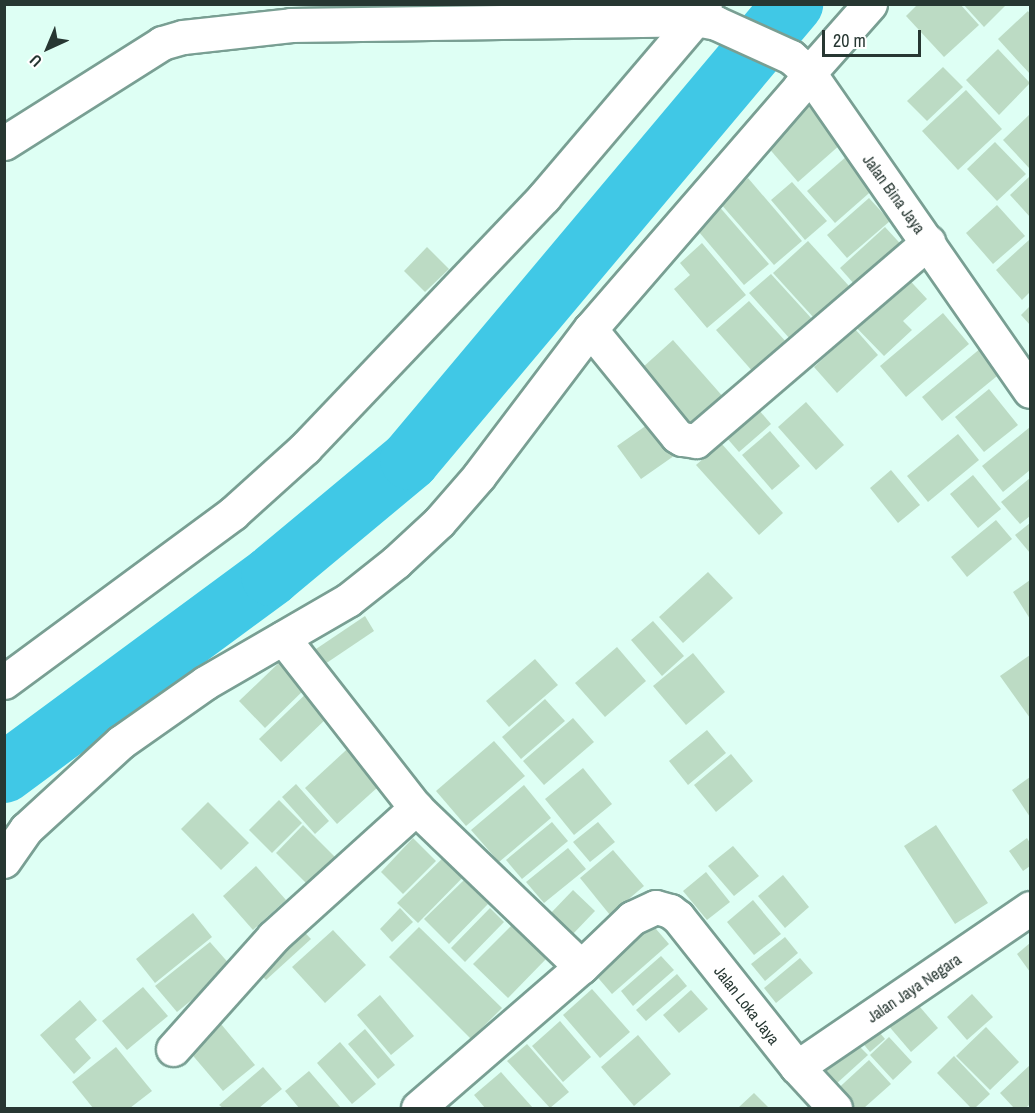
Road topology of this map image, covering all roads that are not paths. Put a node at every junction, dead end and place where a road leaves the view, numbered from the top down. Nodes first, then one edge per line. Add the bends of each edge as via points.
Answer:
1 (870, 4) edge
2 (707, 15) edge
3 (800, 65) junction
4 (4, 143) edge
5 (928, 242) junction
6 (590, 329) junction
7 (1030, 391) edge
8 (283, 638) junction
9 (4, 682) edge
10 (416, 808) junction
11 (4, 861) edge
12 (1030, 908) edge
13 (581, 967) junction
14 (173, 1048) dead end
15 (797, 1067) junction
16 (418, 1108) edge
17 (835, 1108) edge

1 - 3 street
2 - 3 street
2 - 4 street via 291,25 183,37 150,49
2 - 9 street via 544,197 305,448 233,513
3 - 5 street, Jalan Bina Jaya
3 - 6 street via 799,88
5 - 6 street via 696,441 677,436
5 - 7 street, Jalan Bina Jaya
6 - 8 street via 479,476 438,522 348,600
8 - 10 street
8 - 11 street via 205,683 121,742 26,829
10 - 13 street
10 - 14 street via 273,937
12 - 15 street, Jalan Jaya Negara
13 - 15 street, Jalan Loka Jaya via 632,918 656,907 670,911
13 - 16 street
15 - 17 street, Jalan Loka Jaya

